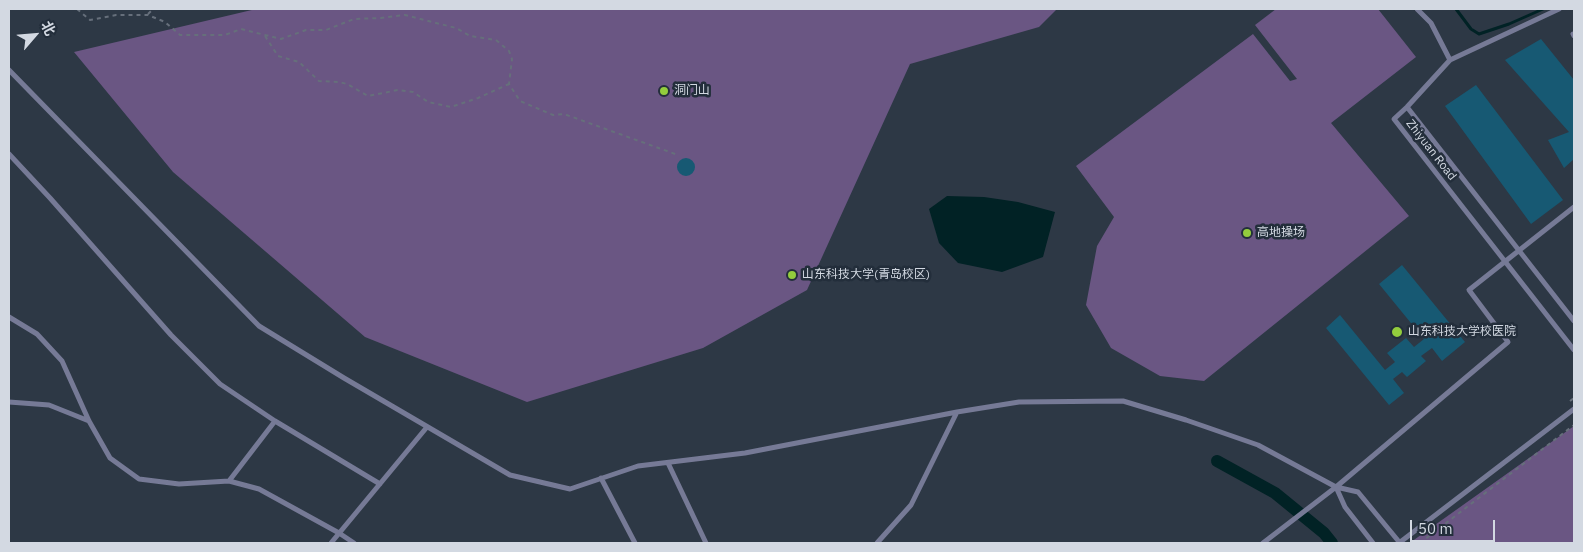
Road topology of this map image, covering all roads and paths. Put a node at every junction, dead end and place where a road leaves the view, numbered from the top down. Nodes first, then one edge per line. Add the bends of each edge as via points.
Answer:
1 (77, 9) edge
2 (153, 9) edge
3 (1416, 9) edge
4 (1559, 9) edge
5 (148, 15) junction
6 (265, 36) junction
7 (1450, 60) junction
8 (9, 70) edge
9 (509, 84) junction
10 (1407, 107) junction
11 (9, 154) edge
12 (678, 155) dead end
13 (1574, 207) edge
14 (1519, 250) junction
15 (1504, 261) junction
16 (9, 317) edge
17 (1574, 321) edge
18 (1574, 350) edge
19 (9, 402) edge
20 (1574, 409) edge
21 (957, 412) junction
22 (89, 421) junction
23 (275, 421) junction
24 (1574, 425) edge
25 (427, 427) junction
26 (668, 463) junction
27 (601, 478) junction
28 (229, 481) junction
29 (380, 484) junction
30 (1336, 487) junction
31 (339, 533) junction
32 (331, 543) edge
33 (354, 543) edge
34 (636, 543) edge
35 (706, 543) edge
36 (877, 543) edge
37 (1263, 543) edge
38 (1373, 543) edge
39 (1399, 543) edge
40 (1420, 543) edge

1 - 5 path via 90,20 116,15
2 - 5 path
3 - 7 lane via 1431,23
4 - 7 lane
5 - 6 path via 165,22 180,35 225,35 241,30
6 - 9 path via 278,56 298,62 319,81 347,84 368,96 398,90 451,107
6 - 9 path via 281,39 306,30 326,30 354,19 405,15 456,28 470,36 496,40 509,51 512,59
7 - 10 lane
8 - 25 lane via 259,326
9 - 12 path via 520,101 553,115 564,114
10 - 14 lane, Zhiyuan Road
10 - 15 lane, Zhiyuan Road via 1394,118
11 - 23 lane via 171,335 220,384
13 - 14 lane
14 - 15 lane
14 - 17 lane, Zhiyuan Road
15 - 18 lane, Zhiyuan Road
15 - 30 lane via 1469,290 1508,342
16 - 22 lane via 37,334 62,361
19 - 22 lane via 49,405
20 - 39 lane
21 - 26 lane via 745,453
21 - 30 lane via 1019,402 1123,400 1258,445
21 - 36 lane via 911,505
22 - 28 lane via 110,458 139,479 179,484
23 - 28 lane
23 - 29 lane
24 - 40 path
25 - 27 lane via 510,475 570,489
25 - 29 lane
26 - 27 lane via 638,466
26 - 35 lane
27 - 34 lane
28 - 31 lane via 259,489
29 - 31 lane
30 - 37 lane
30 - 38 lane via 1345,507
30 - 39 lane via 1358,492
31 - 32 lane
31 - 33 lane

